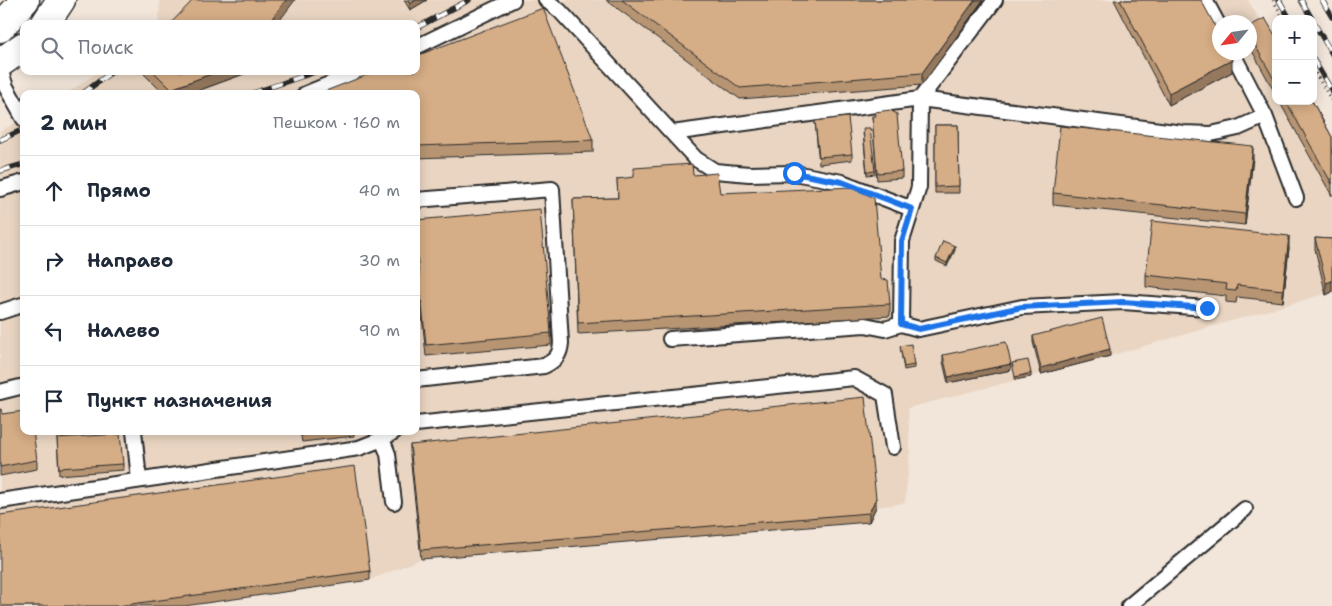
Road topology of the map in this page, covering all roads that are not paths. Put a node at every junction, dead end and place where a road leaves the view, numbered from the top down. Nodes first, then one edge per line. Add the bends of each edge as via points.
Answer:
1 (25, 0) edge
2 (60, 0) edge
3 (513, 0) edge
4 (546, 0) edge
5 (994, 0) edge
6 (1205, 0) edge
7 (1213, 15) edge
8 (48, 20) edge
9 (0, 28) edge
10 (420, 46) edge
11 (20, 49) edge
12 (1236, 60) edge
13 (0, 63) edge
14 (0, 69) edge
15 (351, 75) edge
16 (315, 90) edge
17 (920, 99) junction
18 (20, 112) edge
19 (1265, 116) junction
20 (672, 133) junction
21 (20, 183) edge
22 (0, 189) edge
23 (1296, 198) dead end
24 (420, 200) edge
25 (912, 209) junction
26 (20, 306) edge
27 (1207, 308) dead end
28 (0, 312) edge
29 (901, 324) junction
30 (670, 339) dead end
31 (420, 380) edge
32 (20, 387) edge
33 (0, 392) edge
34 (420, 424) edge
35 (134, 435) edge
36 (390, 435) edge
37 (382, 440) junction
38 (893, 447) dead end
39 (139, 480) junction
40 (0, 501) edge
41 (394, 502) dead end
42 (1245, 509) dead end
43 (1129, 606) edge

1 - 9 main road
2 - 8 main road
3 - 10 lane
4 - 20 lane
5 - 17 lane
6 - 7 lane
11 - 13 main road
12 - 19 lane
14 - 18 lane
15 - 16 lane
17 - 19 lane via 1183,134 1211,134 1238,128
17 - 20 lane
17 - 25 lane via 918,187
19 - 23 lane
20 - 25 lane via 696,158 715,171 794,173 832,180
21 - 22 lane
24 - 31 lane via 552,189 561,343 554,361 544,366
25 - 29 lane via 902,241
26 - 28 lane
27 - 29 lane via 1123,302 1031,306 919,329
29 - 30 lane via 885,329 865,325
32 - 33 lane
34 - 38 lane via 854,378 885,395
35 - 39 lane
36 - 37 lane
37 - 39 lane via 359,448
37 - 41 lane via 388,454
39 - 40 lane
42 - 43 lane

